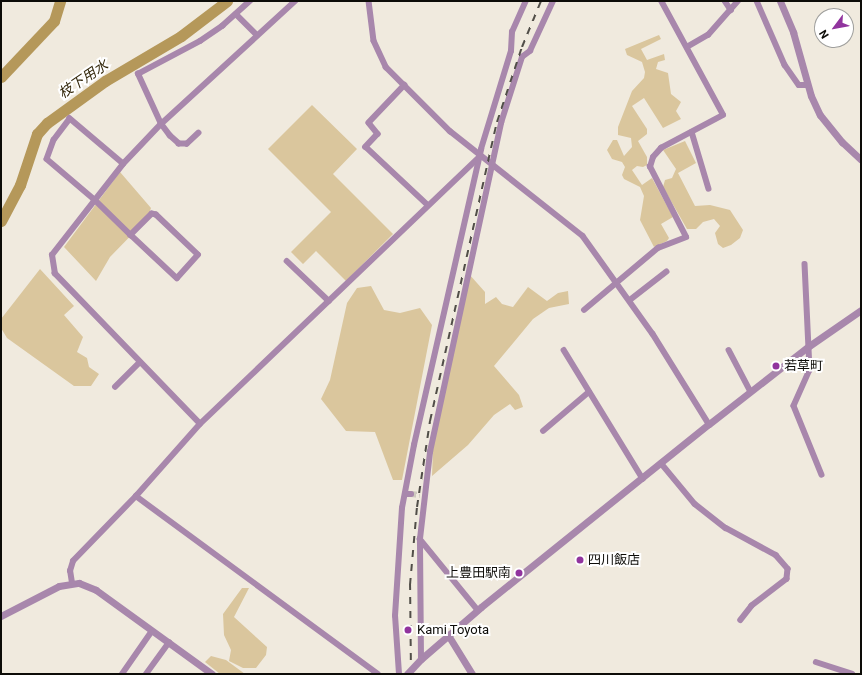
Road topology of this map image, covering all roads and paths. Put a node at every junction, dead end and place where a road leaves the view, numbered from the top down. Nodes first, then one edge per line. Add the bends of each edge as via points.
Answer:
1 (250, 1) edge
2 (294, 1) edge
3 (369, 1) edge
4 (526, 1) edge
5 (553, 1) edge
6 (661, 1) edge
7 (725, 1) edge
8 (738, 1) edge
9 (757, 1) edge
10 (780, 1) edge
11 (731, 10) junction
12 (236, 14) junction
13 (257, 35) junction
14 (687, 47) junction
15 (405, 85) junction
16 (808, 85) junction
17 (161, 124) junction
18 (692, 132) junction
19 (199, 133) dead end
20 (480, 156) junction
21 (861, 160) edge
22 (123, 164) junction
23 (493, 164) junction
24 (709, 189) dead end
25 (94, 199) junction
26 (428, 205) junction
27 (131, 235) junction
28 (287, 261) dead end
29 (805, 264) dead end
30 (666, 272) dead end
31 (618, 282) junction
32 (630, 300) junction
33 (329, 301) junction
34 (584, 310) dead end
35 (861, 310) edge
36 (809, 346) junction
37 (564, 350) dead end
38 (729, 350) dead end
39 (140, 362) junction
40 (115, 388) dead end
41 (589, 392) junction
42 (751, 392) junction
43 (200, 424) junction
44 (709, 424) junction
45 (543, 431) dead end
46 (661, 463) junction
47 (822, 475) dead end
48 (643, 478) junction
49 (136, 496) junction
50 (420, 539) junction
51 (72, 583) junction
52 (478, 610) junction
53 (1, 616) edge
54 (741, 620) dead end
55 (152, 631) junction
56 (448, 635) junction
57 (169, 642) junction
58 (421, 659) junction
59 (816, 662) dead end
60 (122, 674) edge
61 (146, 674) edge
62 (212, 674) edge
63 (378, 674) edge
64 (399, 674) edge
65 (407, 674) edge
66 (472, 674) edge
67 (852, 674) edge

1 - 12 street
2 - 13 street
3 - 15 street via 375,47 386,66
4 - 20 street via 512,32 511,51
5 - 23 street via 530,51 522,58 501,123
6 - 14 street
7 - 11 street
8 - 11 street
9 - 16 street via 785,65 799,85
10 - 16 street via 793,32
11 - 14 street via 708,35
12 - 13 street
12 - 17 street via 200,41 140,71 138,74
13 - 17 street
14 - 18 street via 724,112
15 - 20 street via 450,131
15 - 26 street via 369,123 378,134 366,147
16 - 21 street via 825,121
17 - 19 street via 179,144 190,142
17 - 22 street
18 - 24 street
18 - 31 street via 661,148 653,157 650,167 686,237 658,248
20 - 23 street
20 - 26 street
20 - 64 street via 408,494 395,616
22 - 25 street
22 - 25 street via 70,119 54,140 47,161
23 - 31 street via 577,230
23 - 50 street via 461,299 430,452 422,495
25 - 27 street
25 - 39 street via 52,255 52,269
26 - 33 street
27 - 27 street via 177,278 198,255 156,215 152,214
28 - 33 street
29 - 36 street
30 - 32 street
31 - 32 street
31 - 34 street
32 - 44 street
33 - 43 street
35 - 36 street
36 - 42 street
36 - 47 street via 810,370 794,406
37 - 41 street
38 - 42 street
39 - 40 street
39 - 43 street
41 - 45 street
41 - 48 street
42 - 44 street
43 - 49 street
44 - 46 street
46 - 48 street
46 - 54 street via 695,504 726,528 776,556 788,569 787,579 770,595 752,606
48 - 52 street
49 - 51 street via 73,561 70,571
49 - 63 street
50 - 52 street
50 - 58 street
51 - 53 street via 59,586
51 - 55 street via 96,590
52 - 56 street
55 - 57 street
55 - 60 street
56 - 58 street
56 - 66 street
57 - 61 street
57 - 62 street
58 - 65 street, bridge
59 - 67 street

